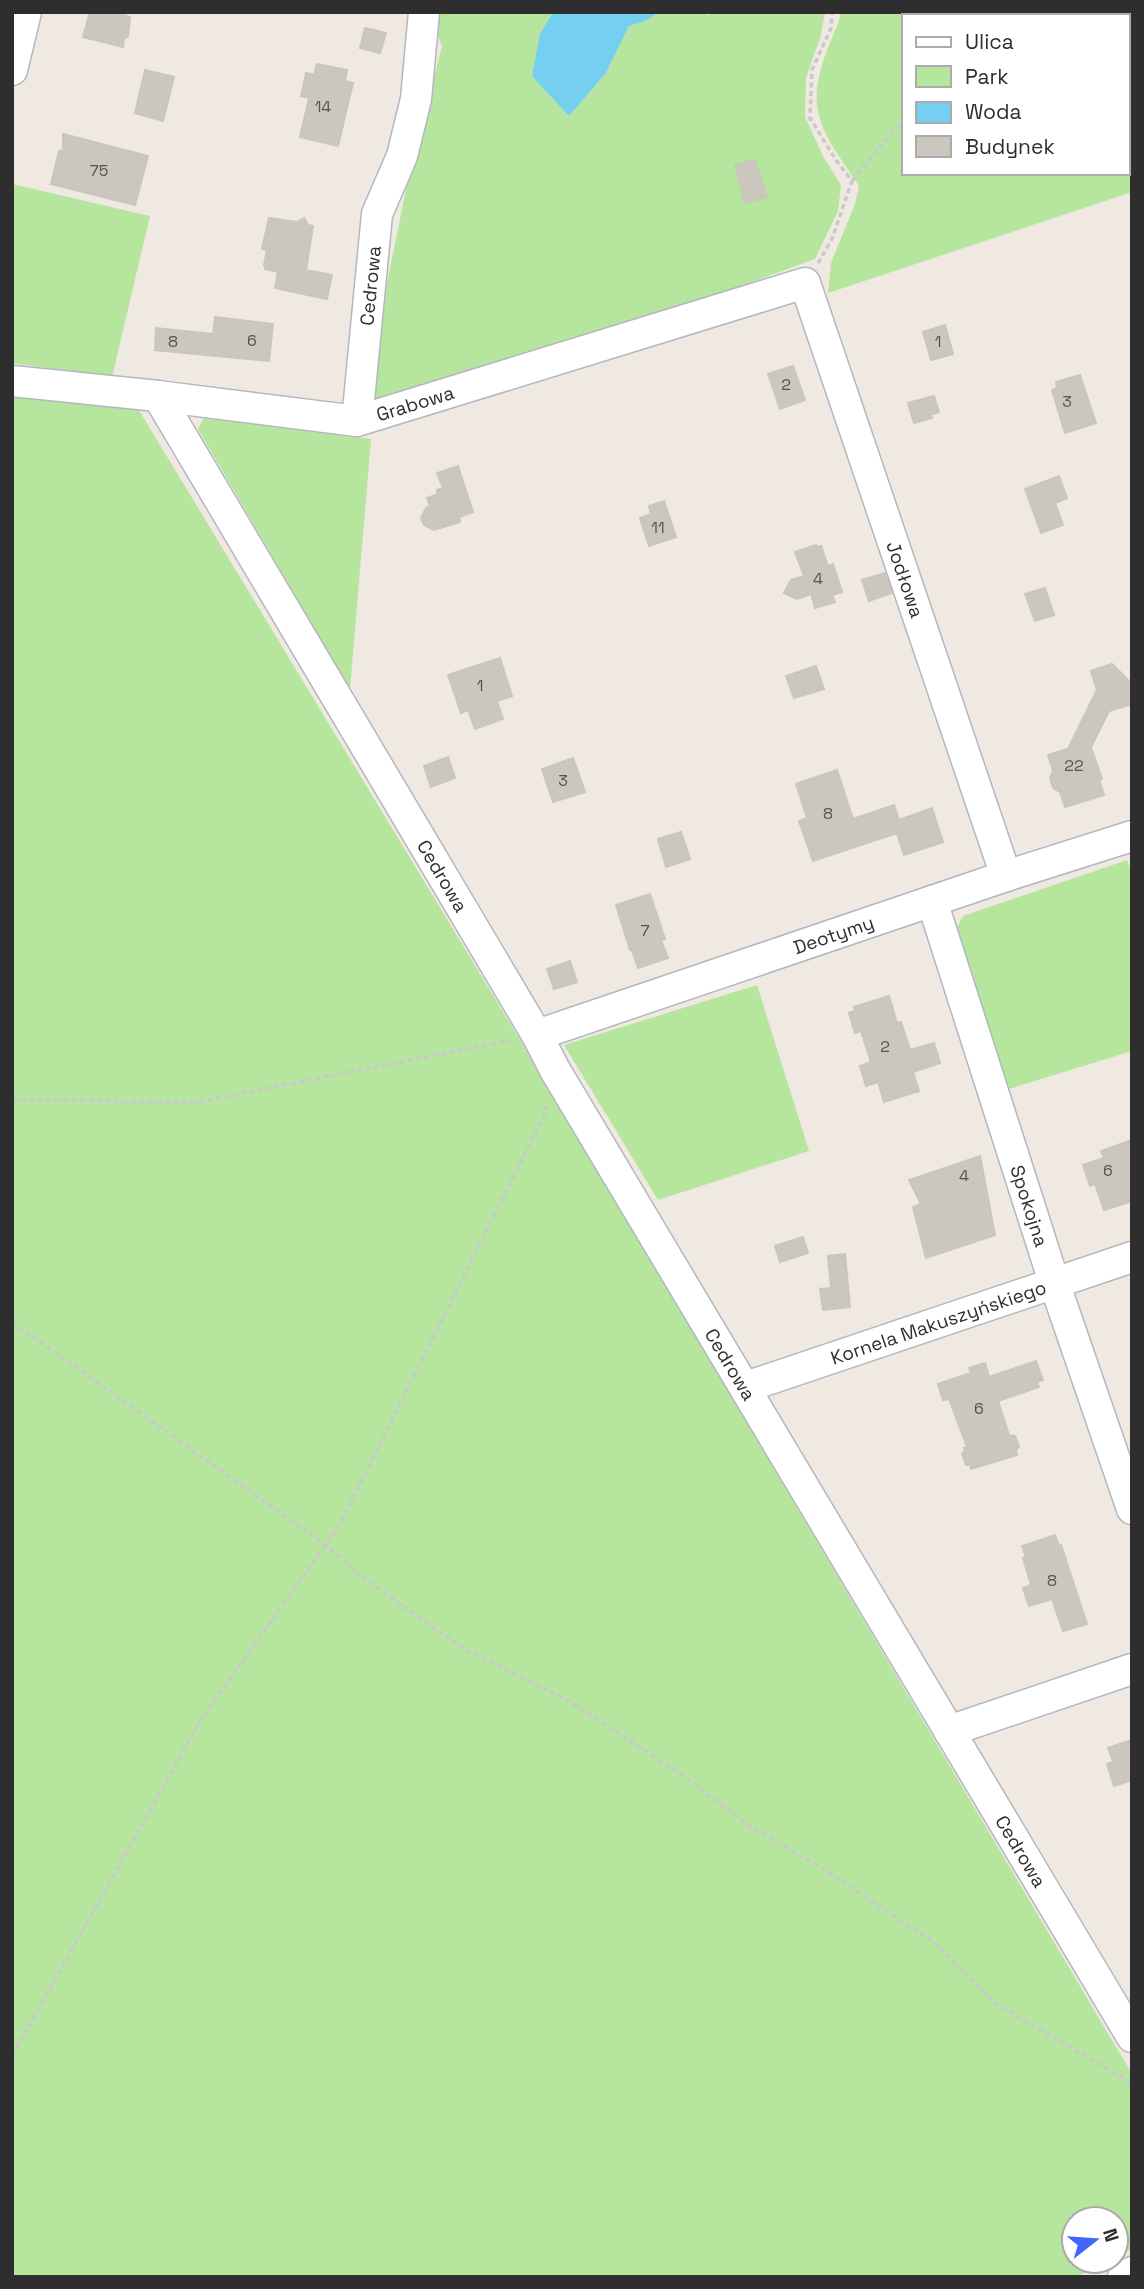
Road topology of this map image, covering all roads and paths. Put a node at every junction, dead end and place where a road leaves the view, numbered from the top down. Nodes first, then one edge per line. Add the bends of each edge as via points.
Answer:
1 (26, 12) edge
2 (424, 12) edge
3 (832, 12) edge
4 (12, 70) edge
5 (902, 125) edge
6 (852, 181) junction
7 (805, 283) junction
8 (12, 381) edge
9 (158, 396) junction
10 (357, 421) junction
11 (1132, 836) edge
12 (1006, 876) junction
13 (932, 901) junction
14 (537, 1035) junction
15 (555, 1070) junction
16 (12, 1100) edge
17 (1132, 1257) edge
18 (1055, 1282) junction
19 (12, 1322) edge
20 (746, 1387) junction
21 (1132, 1509) edge
22 (326, 1545) junction
23 (1132, 1669) edge
24 (949, 1731) junction
25 (1132, 2037) edge
26 (12, 2056) edge
27 (1132, 2083) edge
28 (1132, 2272) edge
29 (1123, 2277) edge

1 - 4 street
2 - 10 street, Cedrowa via 416,99 402,156 377,214
3 - 6 path via 831,28 812,70 810,118
5 - 6 path
6 - 7 path via 832,239
7 - 10 street, Grabowa
7 - 12 street, Jodłowa
8 - 9 street, Grabowa
9 - 10 street, Grabowa
9 - 14 street, Cedrowa
11 - 12 street, Deotymy
12 - 13 street, Deotymy
13 - 14 street, Deotymy
13 - 18 street, Spokojna
14 - 15 street, Cedrowa
14 - 16 path via 198,1102
15 - 20 street, Cedrowa
15 - 22 path via 544,1115
17 - 18 street, Kornela Makuszyńskiego
18 - 20 street, Kornela Makuszyńskiego
18 - 21 street, Spokojna
19 - 22 path
20 - 24 street, Cedrowa
22 - 26 path via 202,1718
22 - 27 path via 358,1574 464,1649 569,1701 688,1779 748,1825 932,1941 996,2004
23 - 24 street
24 - 25 street, Cedrowa
28 - 29 street

